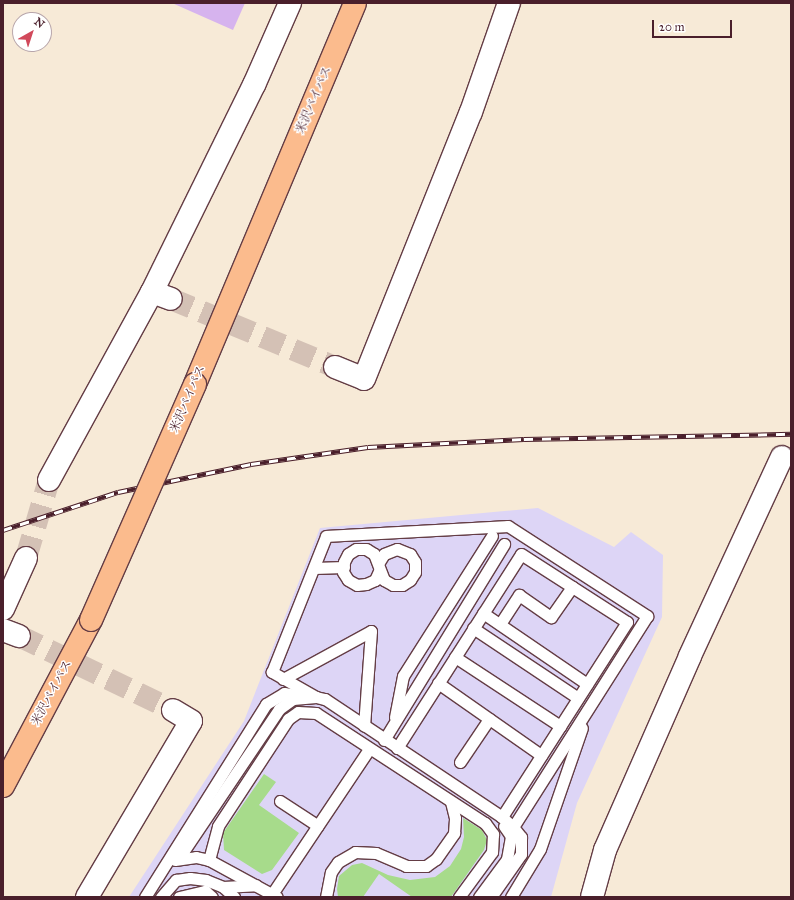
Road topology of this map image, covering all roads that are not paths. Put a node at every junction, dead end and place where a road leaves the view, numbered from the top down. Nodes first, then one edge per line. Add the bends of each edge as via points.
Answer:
1 (290, 3) edge
2 (355, 3) edge
3 (509, 3) edge
4 (335, 368) tunnel mouth
5 (782, 457) dead end
6 (49, 480) tunnel mouth
7 (479, 527) junction
8 (396, 530) junction
9 (492, 536) junction
10 (504, 544) junction
11 (397, 549) junction
12 (521, 554) junction
13 (26, 558) tunnel mouth
14 (344, 567) junction
15 (379, 567) junction
16 (314, 568) junction
17 (572, 587) junction
18 (3, 609) edge
19 (483, 613) junction
20 (500, 624) junction
21 (474, 628) junction
22 (455, 657) junction
23 (283, 678) junction
24 (438, 683) junction
25 (587, 684) junction
26 (310, 696) junction
27 (578, 698) junction
28 (173, 710) tunnel mouth
29 (588, 710) junction
30 (489, 719) junction
31 (394, 724) junction
32 (364, 726) junction
33 (560, 726) junction
34 (384, 740) junction
35 (397, 748) junction
36 (370, 749) junction
37 (541, 755) junction
38 (460, 762) dead end
39 (3, 786) edge
40 (280, 801) dead end
41 (451, 802) junction
42 (492, 811) junction
43 (502, 817) junction
44 (318, 826) junction
45 (513, 827) junction
46 (179, 858) junction
47 (209, 860) junction
48 (161, 871) junction
49 (256, 885) junction
50 (230, 894) edge
51 (203, 895) edge
52 (274, 896) edge
53 (87, 897) edge
54 (145, 897) edge
55 (161, 897) edge
56 (179, 897) edge
57 (326, 897) edge
58 (459, 897) edge
59 (479, 897) edge
60 (491, 897) edge
61 (511, 897) edge
62 (592, 897) edge

1 - 6 street via 162,295
2 - 39 highway, 米沢バイパス, bridge via 195,384 91,620
3 - 4 street via 471,112 364,379
5 - 62 street via 690,656 605,850
7 - 8 lane
7 - 9 lane
7 - 29 lane via 508,526 647,616
8 - 11 lane
8 - 16 lane via 326,536
9 - 10 lane
9 - 31 lane via 403,676
10 - 12 lane
10 - 31 lane
11 - 15 lane via 384,554
11 - 15 lane via 410,554 415,562 415,572 410,580 402,585 393,585 384,580
12 - 17 lane
12 - 19 lane
13 - 18 street
14 - 15 lane via 348,554 356,549 366,549 374,554
14 - 15 lane via 348,580 357,585 375,580
14 - 16 lane
16 - 23 lane via 272,672
17 - 20 lane via 551,617 519,595
17 - 25 lane via 627,622
19 - 20 lane
19 - 21 lane
20 - 25 lane
21 - 22 lane
21 - 27 lane
22 - 24 lane
22 - 33 lane
23 - 26 lane
23 - 32 lane via 371,631
24 - 30 lane
24 - 35 lane
25 - 27 lane
26 - 32 lane via 326,699
26 - 46 lane via 293,699 279,709
26 - 48 lane via 284,693 266,704
27 - 33 lane
28 - 53 street via 191,721
29 - 45 lane
29 - 61 lane via 540,849
30 - 37 lane
30 - 38 lane
31 - 34 lane
32 - 34 lane
33 - 37 lane
34 - 35 lane
35 - 42 lane
36 - 41 lane
36 - 44 lane
36 - 47 lane via 316,713 298,712 288,719 218,826
37 - 43 lane
40 - 44 lane
41 - 57 lane via 455,818 454,832 436,859 426,866 406,866 376,853 355,852 338,862 330,872
41 - 58 lane via 485,823 493,834 494,843 492,852
42 - 43 lane
42 - 59 lane via 511,836 507,859
43 - 45 lane
44 - 52 lane
45 - 60 lane via 521,837 521,854
46 - 47 lane via 196,857
46 - 48 lane
47 - 49 lane
48 - 54 lane
49 - 50 lane
49 - 52 lane
50 - 55 lane via 206,880 190,878 176,880
51 - 56 lane

